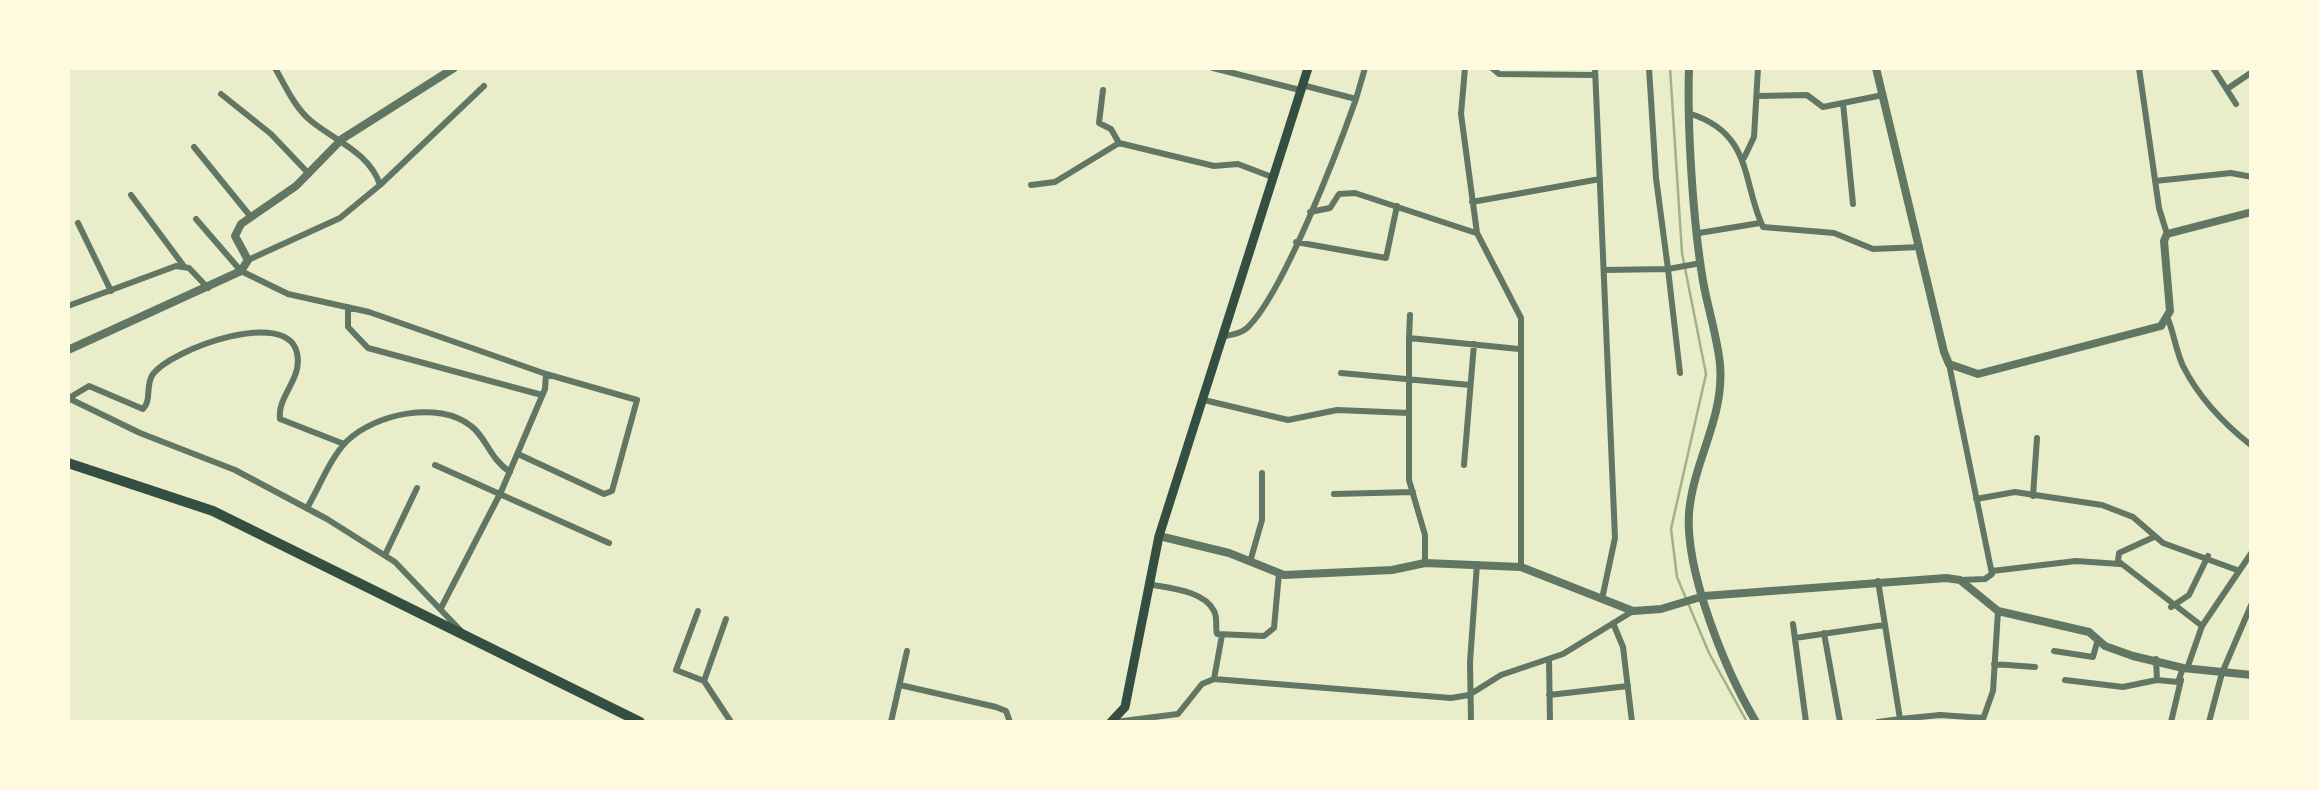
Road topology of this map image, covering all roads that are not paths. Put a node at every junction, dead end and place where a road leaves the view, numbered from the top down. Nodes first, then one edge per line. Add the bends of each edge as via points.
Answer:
1 (275, 68) edge
2 (454, 68) edge
3 (1213, 68) edge
4 (1308, 68) edge
5 (1365, 68) edge
6 (1465, 68) edge
7 (1492, 68) edge
8 (1650, 68) edge
9 (1689, 68) edge
10 (1758, 68) edge
11 (1876, 68) edge
12 (2138, 68) edge
13 (2213, 68) edge
14 (1595, 71) edge
15 (2252, 72) edge
16 (484, 86) dead end
17 (1301, 87) junction
18 (2227, 89) junction
19 (1104, 90) dead end
20 (221, 94) dead end
21 (1883, 95) junction
22 (1760, 96) junction
23 (1356, 99) junction
24 (1843, 103) junction
25 (2236, 104) dead end
26 (1692, 114) junction
27 (342, 139) junction
28 (1119, 143) junction
29 (194, 147) dead end
30 (1744, 159) junction
31 (309, 174) junction
32 (1272, 177) junction
33 (2252, 177) edge
34 (1600, 180) junction
35 (2156, 181) junction
36 (380, 185) junction
37 (1031, 185) dead end
38 (131, 195) dead end
39 (1472, 202) junction
40 (1853, 204) dead end
41 (1397, 206) junction
42 (1310, 212) junction
43 (2252, 212) edge
44 (252, 217) junction
45 (196, 219) dead end
46 (78, 223) dead end
47 (1760, 223) junction
48 (1477, 233) junction
49 (1699, 233) junction
50 (2167, 234) junction
51 (1296, 242) junction
52 (1920, 247) junction
53 (248, 260) junction
54 (1701, 263) junction
55 (183, 265) junction
56 (1668, 269) junction
57 (241, 270) junction
58 (1604, 270) junction
59 (209, 289) junction
60 (112, 292) junction
61 (68, 306) edge
62 (348, 307) junction
63 (1410, 315) dead end
64 (2168, 319) junction
65 (1226, 336) junction
66 (1409, 338) junction
67 (1474, 344) junction
68 (1519, 349) junction
69 (68, 350) edge
70 (1949, 364) junction
71 (1341, 373) dead end
72 (1680, 373) dead end
73 (546, 374) junction
74 (1408, 378) junction
75 (1470, 385) junction
76 (542, 395) junction
77 (68, 398) edge
78 (1204, 400) junction
79 (1408, 412) junction
80 (2037, 438) dead end
81 (344, 444) junction
82 (2252, 446) edge
83 (518, 454) junction
84 (68, 463) edge
85 (435, 465) dead end
86 (1464, 465) dead end
87 (510, 472) junction
88 (1262, 472) dead end
89 (416, 488) dead end
90 (501, 492) junction
91 (1412, 492) junction
92 (1334, 494) dead end
93 (2033, 496) junction
94 (1976, 499) junction
95 (308, 508) junction
96 (1159, 536) junction
97 (2154, 537) junction
98 (610, 543) dead end
99 (2252, 552) edge
100 (385, 556) junction
101 (2208, 556) junction
102 (1250, 562) junction
103 (1425, 563) junction
104 (1477, 563) junction
105 (2120, 564) junction
106 (1521, 567) junction
107 (2237, 570) junction
108 (1992, 571) junction
109 (1279, 574) junction
110 (1960, 580) junction
111 (1878, 582) junction
112 (1148, 584) junction
113 (1704, 596) junction
114 (1602, 599) junction
115 (2252, 603) edge
116 (2171, 607) junction
117 (441, 608) junction
118 (698, 611) dead end
119 (1633, 611) junction
120 (1998, 611) junction
121 (726, 619) dead end
122 (1613, 624) junction
123 (1793, 624) dead end
124 (1884, 625) junction
125 (2202, 626) junction
126 (1824, 633) junction
127 (1222, 635) junction
128 (1795, 638) junction
129 (2098, 638) junction
130 (470, 642) junction
131 (907, 651) dead end
132 (2054, 651) dead end
133 (2156, 658) junction
134 (1549, 659) junction
135 (1994, 664) junction
136 (2034, 667) dead end
137 (2186, 667) junction
138 (2222, 673) junction
139 (2252, 675) edge
140 (1214, 680) junction
141 (2065, 680) dead end
142 (2157, 680) junction
143 (2181, 680) junction
144 (704, 681) junction
145 (900, 685) junction
146 (1628, 686) junction
147 (1549, 694) junction
148 (1469, 695) junction
149 (1900, 720) junction
150 (1982, 720) edge
151 (640, 722) edge
152 (731, 722) edge
153 (891, 722) edge
154 (1010, 722) edge
155 (1113, 722) edge
156 (1471, 722) edge
157 (1550, 722) edge
158 (1632, 722) edge
159 (1756, 722) edge
160 (1806, 722) edge
161 (1840, 722) edge
162 (1878, 722) edge
163 (2171, 722) edge
164 (2209, 722) edge

1 - 27 street via 310,120
2 - 27 street
3 - 17 street
4 - 17 main road
5 - 23 street
6 - 39 street via 1461,114
7 - 14 street via 1499,74
8 - 56 street
9 - 26 street
10 - 22 street
11 - 21 street
12 - 35 street
13 - 18 street
14 - 34 street
15 - 18 street
16 - 36 street
17 - 23 street
17 - 32 main road
18 - 25 street
19 - 28 street via 1099,123
20 - 31 street
21 - 24 street
21 - 52 street
22 - 24 street via 1808,95 1823,107
22 - 30 street
23 - 42 street
24 - 40 street
26 - 30 street via 1710,121
26 - 49 street
27 - 31 street
27 - 36 street
28 - 32 street via 1214,166 1238,164
28 - 37 street via 1072,173
29 - 44 street
30 - 47 street
31 - 44 street
32 - 65 main road
33 - 35 street via 2231,172
34 - 39 street
34 - 58 street
35 - 50 street
36 - 53 street via 340,218
38 - 55 street
39 - 48 street
41 - 42 street via 1344,193 1330,208
41 - 48 street
41 - 51 street via 1386,258
42 - 51 street
43 - 50 street
44 - 53 street via 235,236
45 - 57 street
46 - 60 street
47 - 49 street
47 - 52 street via 1834,233 1873,249
48 - 68 street via 1519,306
49 - 54 street
50 - 64 street
51 - 65 street via 1250,324
52 - 70 street
53 - 57 street
54 - 56 street
54 - 113 street via 1720,365 1718,405 1689,511
55 - 59 street
55 - 60 street
56 - 58 street
56 - 72 street
57 - 59 street
57 - 62 street via 288,294
58 - 114 street via 1615,538
59 - 69 street
60 - 61 street
62 - 73 street
62 - 76 street via 348,327 368,348
63 - 66 street
64 - 70 street via 2151,330 1978,374
64 - 82 street via 2199,391
65 - 78 main road
66 - 67 street
66 - 74 street
67 - 68 street
67 - 75 street
68 - 106 street
70 - 94 street
71 - 74 street
73 - 76 street
73 - 83 street via 636,400 612,491 604,494
74 - 75 street
74 - 79 street
75 - 86 street
76 - 83 street
77 - 81 street via 89,386 143,410 152,376 188,348 237,334 279,337 298,354 280,419
77 - 95 street
78 - 79 street via 1288,420 1338,410
78 - 96 main road
79 - 91 street
80 - 93 street
81 - 87 street via 402,413 439,415 469,424
81 - 95 street
83 - 87 street
84 - 130 highway via 212,512
85 - 90 street
87 - 90 street
88 - 102 street via 1262,520
89 - 100 street
90 - 98 street
90 - 117 street
91 - 92 street
91 - 103 street via 1425,534
93 - 94 street
93 - 97 street via 2102,505 2133,517
94 - 108 street
95 - 100 street
96 - 102 street
96 - 112 main road
97 - 101 street
97 - 105 street via 2120,553
99 - 107 street
100 - 117 street
101 - 107 street
101 - 116 street via 2189,595
102 - 109 street
103 - 104 street
103 - 109 street
104 - 106 street
104 - 148 street
105 - 108 street via 2076,561
105 - 116 street
106 - 114 street
107 - 125 street
108 - 110 street via 1985,580
109 - 127 street via 1271,633
110 - 111 street
110 - 120 street
111 - 113 street
111 - 124 street
112 - 127 street via 1199,597 1214,610 1215,632
112 - 155 main road via 1125,708
113 - 119 street
113 - 159 street
114 - 119 street
115 - 138 street
116 - 125 street
117 - 130 street
118 - 144 street via 676,670
119 - 122 street
120 - 129 street
120 - 135 street
121 - 144 street
122 - 134 street
122 - 146 street
123 - 128 street
124 - 126 street
124 - 149 street
125 - 137 street
126 - 128 street
126 - 161 street
127 - 140 street
128 - 160 street
129 - 132 street via 2092,657
129 - 133 street via 2111,649
130 - 151 highway
131 - 145 street
133 - 137 street
133 - 142 street
134 - 147 street
134 - 148 street via 1501,674
135 - 136 street
135 - 150 street via 1994,691
137 - 138 street
137 - 143 street
138 - 139 street
138 - 164 street
140 - 148 street
140 - 155 street via 1202,684 1178,714
141 - 142 street via 2123,687
142 - 143 street
143 - 163 street
144 - 152 street
145 - 153 street
145 - 154 street via 996,707
146 - 147 street
146 - 158 street
147 - 157 street
148 - 156 street
149 - 150 street
149 - 162 street

